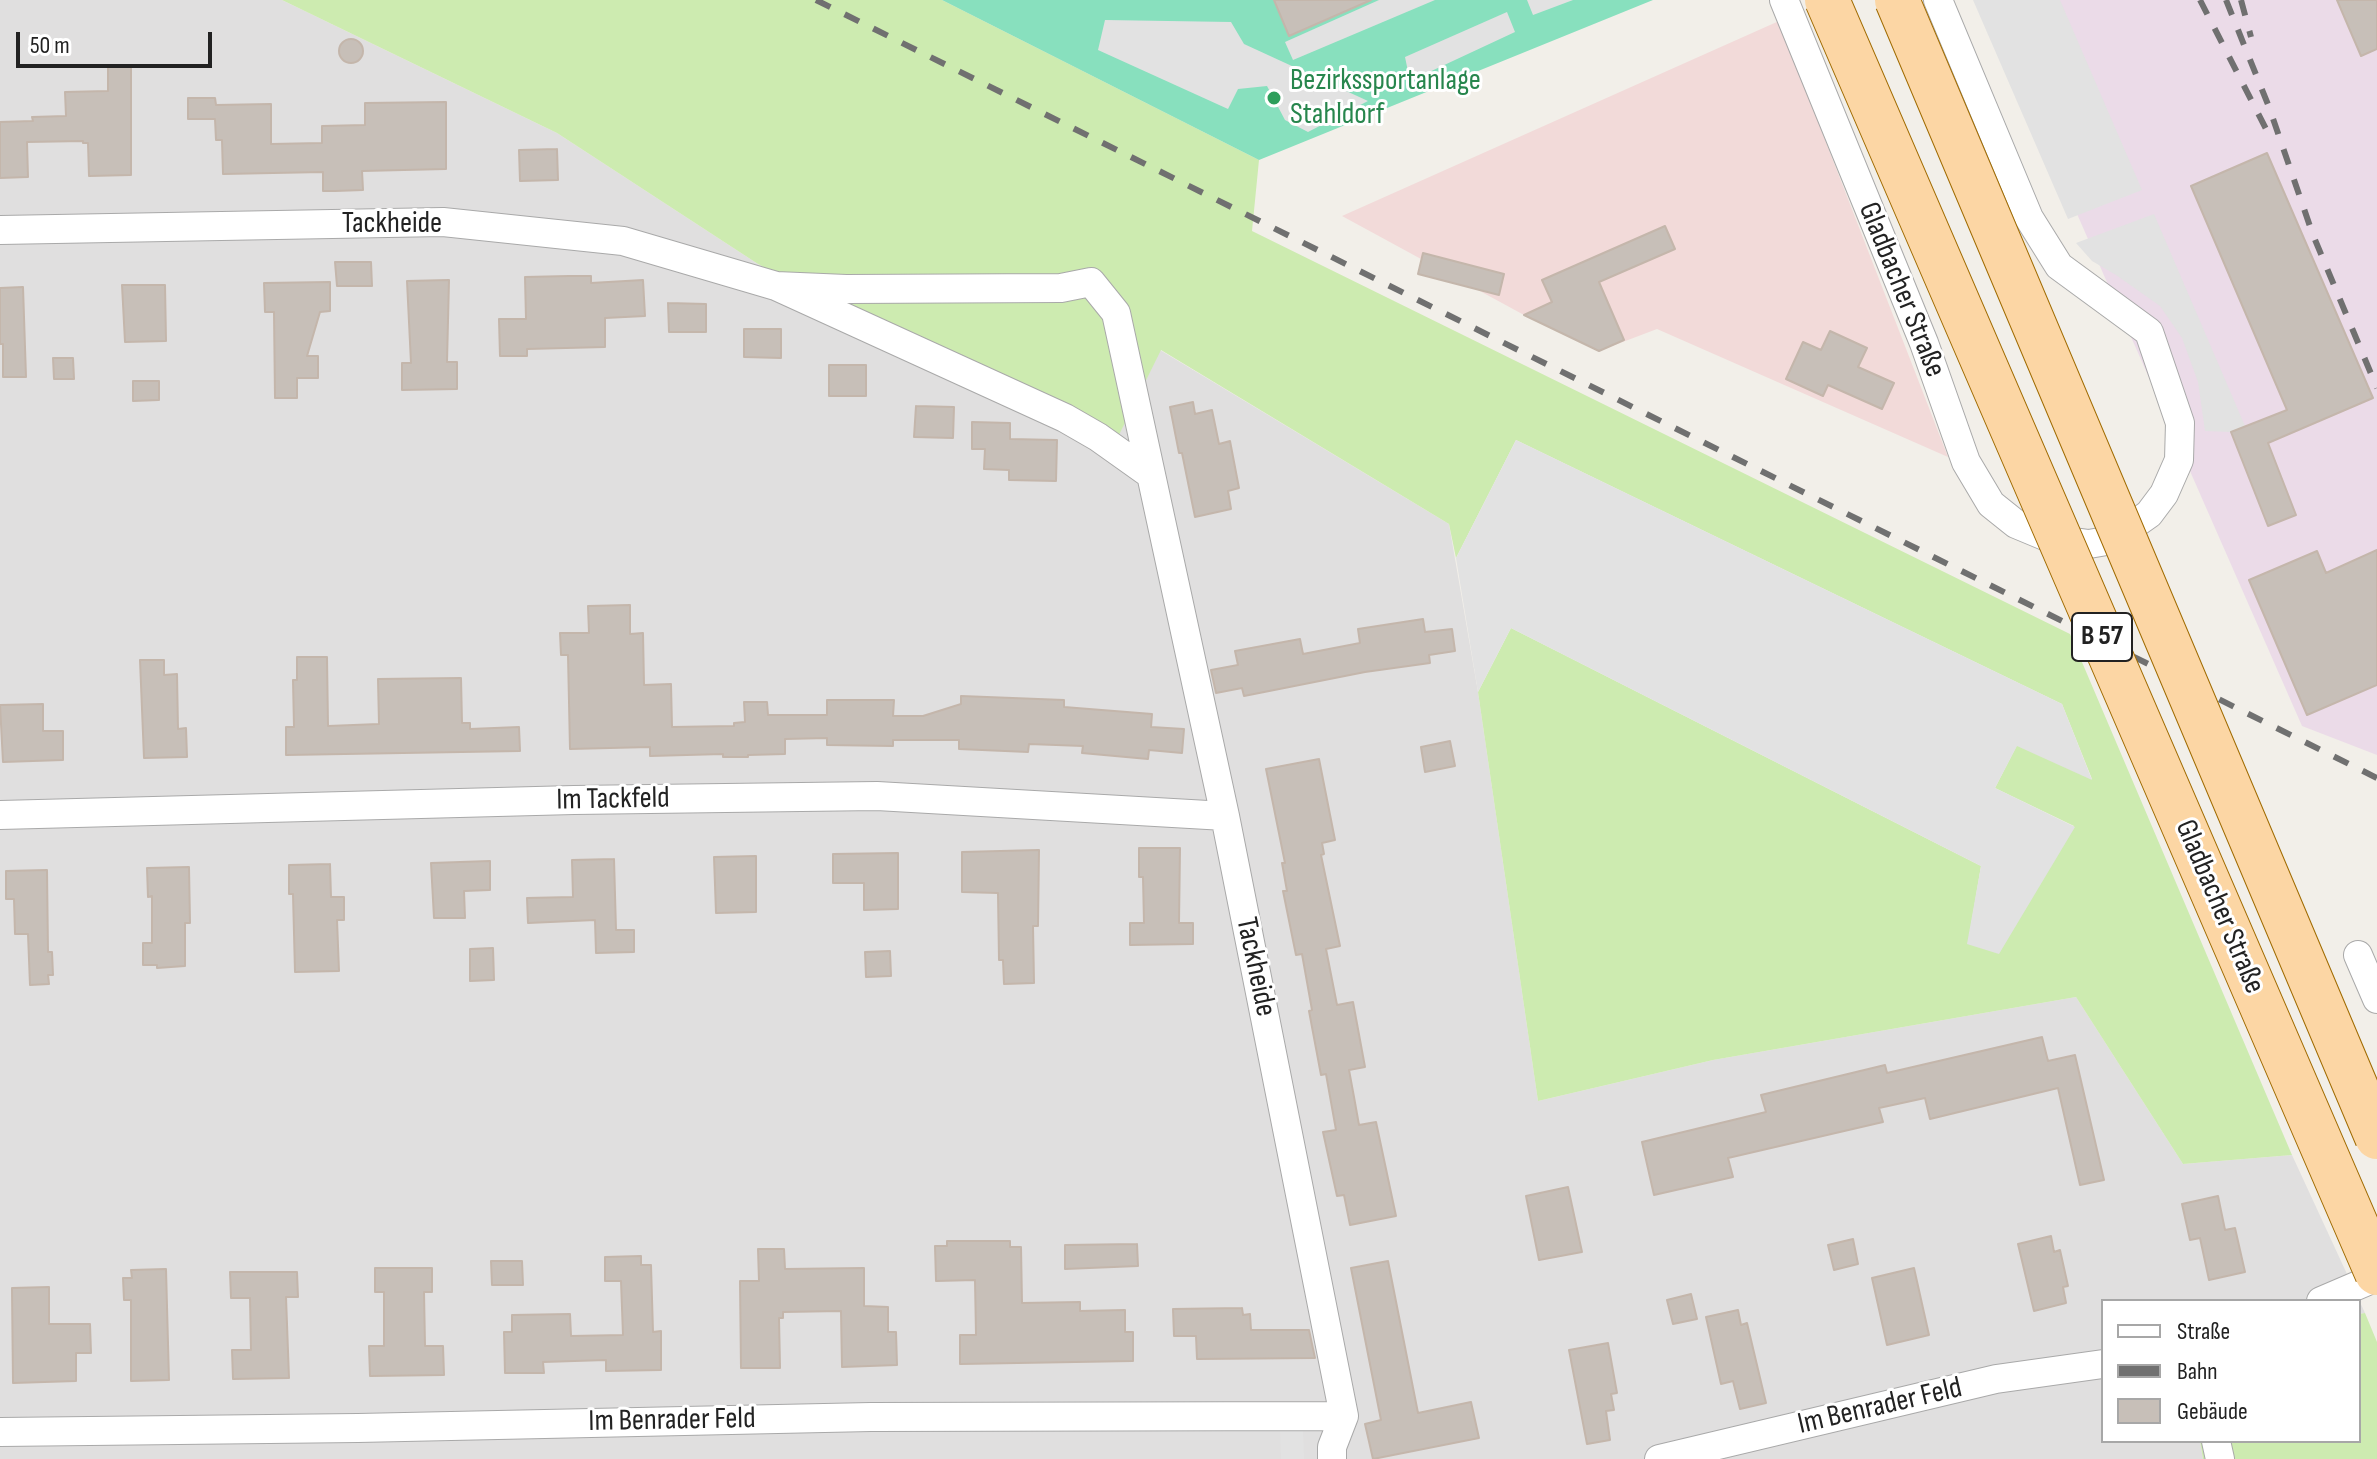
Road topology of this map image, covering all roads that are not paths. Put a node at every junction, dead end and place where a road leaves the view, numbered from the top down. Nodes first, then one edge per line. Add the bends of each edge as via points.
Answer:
1 (1784, 0) edge
2 (1827, 0) edge
3 (1897, 0) edge
4 (1938, 0) edge
5 (0, 230) edge
6 (776, 286) junction
7 (1150, 474) junction
8 (0, 815) edge
9 (1225, 816) junction
10 (2358, 955) dead end
11 (2377, 999) edge
12 (2377, 1137) edge
13 (2377, 1275) edge
14 (2325, 1299) edge
15 (2101, 1364) edge
16 (1344, 1416) junction
17 (0, 1432) edge
18 (1332, 1459) edge
19 (1659, 1459) edge

1 - 4 street, Gladbacher Straße via 1924,343 1966,462 1991,504 2016,524 2052,539 2089,544 2112,540 2149,514 2164,494 2179,460 2180,423 2149,332 2059,266 2029,218
2 - 13 main road, Gladbacher Straße / B 57, bridge
3 - 12 main road, Gladbacher Straße / B 57, bridge
5 - 6 street, Tackheide via 443,222 623,241
6 - 7 street, Tackheide via 1065,418
6 - 7 street, Tackheide via 1061,288 1091,282 1116,313
7 - 9 street, Tackheide
8 - 9 street, Im Tackfeld via 877,796
9 - 16 street, Tackheide
10 - 11 street
13 - 14 street
15 - 19 street, Im Benrader Feld via 1996,1379
16 - 17 street, Im Benrader Feld via 887,1416
16 - 18 street, Tackheide

